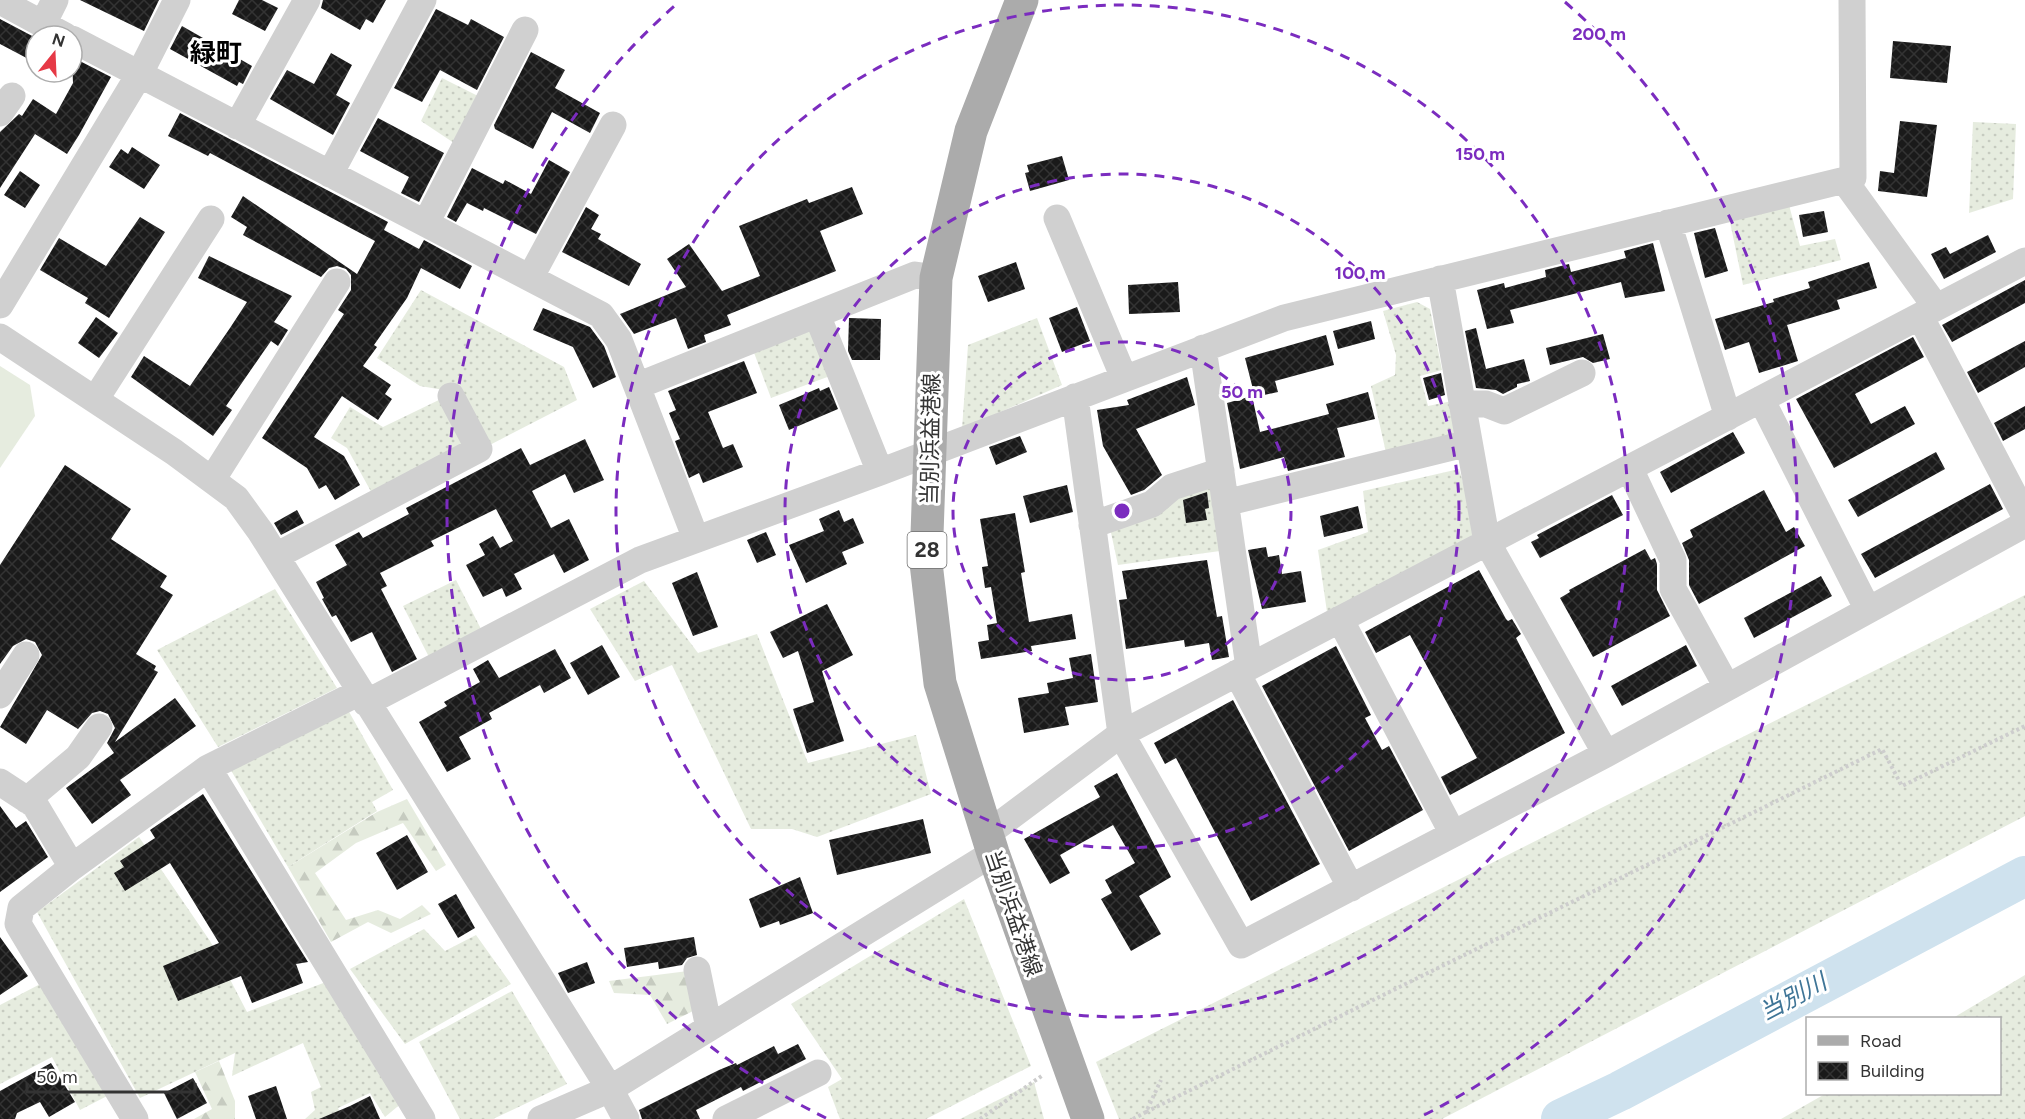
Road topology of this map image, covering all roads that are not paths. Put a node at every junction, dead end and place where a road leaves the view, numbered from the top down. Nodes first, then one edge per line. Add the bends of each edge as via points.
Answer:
1 (55, 0) edge
2 (177, 0) edge
3 (307, 0) edge
4 (423, 0) edge
5 (1022, 0) edge
6 (1852, 0) edge
7 (0, 1) edge
8 (43, 24) edge
9 (54, 24) edge
10 (525, 30) dead end
11 (84, 45) edge
12 (139, 75) junction
13 (613, 125) dead end
14 (237, 126) junction
15 (330, 174) junction
16 (1844, 180) junction
17 (1058, 218) dead end
18 (211, 219) dead end
19 (1668, 223) junction
20 (426, 224) junction
21 (2024, 262) edge
22 (530, 278) junction
23 (936, 278) junction
24 (1440, 279) junction
25 (337, 282) dead end
26 (0, 305) edge
27 (1928, 311) junction
28 (817, 315) junction
29 (0, 337) edge
30 (1203, 348) junction
31 (1582, 374) dead end
32 (1124, 378) junction
33 (637, 386) junction
34 (451, 396) dead end
35 (1075, 397) junction
36 (1761, 399) junction
37 (95, 400) junction
38 (1462, 404) junction
39 (1728, 417) junction
40 (1469, 444) junction
41 (932, 451) junction
42 (1630, 469) junction
43 (1221, 471) junction
44 (880, 472) junction
45 (212, 480) junction
46 (1225, 503) junction
47 (2025, 516) edge
48 (2025, 524) edge
49 (1092, 525) junction
50 (696, 539) junction
51 (1487, 542) junction
52 (276, 556) junction
53 (1868, 610) junction
54 (1340, 619) junction
55 (26, 655) dead end
56 (1243, 670) junction
57 (1727, 687) junction
58 (0, 695) edge
59 (363, 698) junction
60 (99, 727) dead end
61 (1121, 734) junction
62 (1606, 754) junction
63 (208, 768) junction
64 (0, 783) edge
65 (27, 800) junction
66 (1453, 834) junction
67 (990, 844) junction
68 (72, 867) junction
69 (1351, 888) junction
70 (697, 970) dead end
71 (709, 1028) junction
72 (819, 1072) dead end
73 (610, 1089) junction
74 (1078, 1092) edge
75 (135, 1119) edge
76 (422, 1119) edge
77 (541, 1119) edge
78 (626, 1119) edge
79 (726, 1119) edge

1 - 9 street
2 - 12 street
3 - 14 street
4 - 15 street
5 - 23 main road, 当別浜益港線 / 28 via 971,131
6 - 16 street via 1853,178
7 - 8 street
10 - 20 street
11 - 12 street
12 - 14 street
12 - 26 street
13 - 22 street
14 - 15 street
15 - 20 street
16 - 19 street
16 - 27 street
17 - 32 street
18 - 37 street
19 - 24 street
19 - 39 street
20 - 22 street
21 - 27 street
22 - 33 street via 601,315 619,340
23 - 28 street via 915,275
23 - 41 main road, 当別浜益港線 / 28
24 - 30 street via 1284,318
24 - 38 street
25 - 45 street
27 - 36 street
27 - 47 street
28 - 33 street
28 - 44 street
29 - 37 street
30 - 32 street
30 - 43 street
31 - 38 street via 1504,411 1486,404
32 - 35 street
33 - 50 street
34 - 52 street via 479,449
35 - 41 street
35 - 49 street
36 - 39 street
36 - 53 street
37 - 45 street
38 - 40 street
39 - 42 street
40 - 46 street
40 - 51 street
41 - 44 street
41 - 67 main road, 当別浜益港線 / 28 via 926,563 940,683
42 - 51 street
42 - 57 street via 1673,560 1673,589
43 - 46 street
43 - 49 street via 1172,487 1152,504
44 - 50 street
45 - 52 street via 236,498
46 - 56 street
48 - 53 street
49 - 61 street
50 - 59 street via 640,560
51 - 54 street
51 - 62 street
52 - 59 street
53 - 57 street
54 - 56 street
54 - 66 street
55 - 58 street
56 - 61 street
56 - 69 street
57 - 62 street
59 - 63 street
59 - 73 street
60 - 65 street via 78,757
61 - 67 street
61 - 69 street via 1241,945
62 - 66 street
63 - 68 street
63 - 76 street
64 - 65 street
65 - 68 street via 35,805
66 - 69 street
67 - 71 street
67 - 74 main road, 当別浜益港線 / 28
68 - 75 street via 21,908 18,924
70 - 71 street
71 - 73 street
72 - 79 street
73 - 77 street
73 - 78 street

